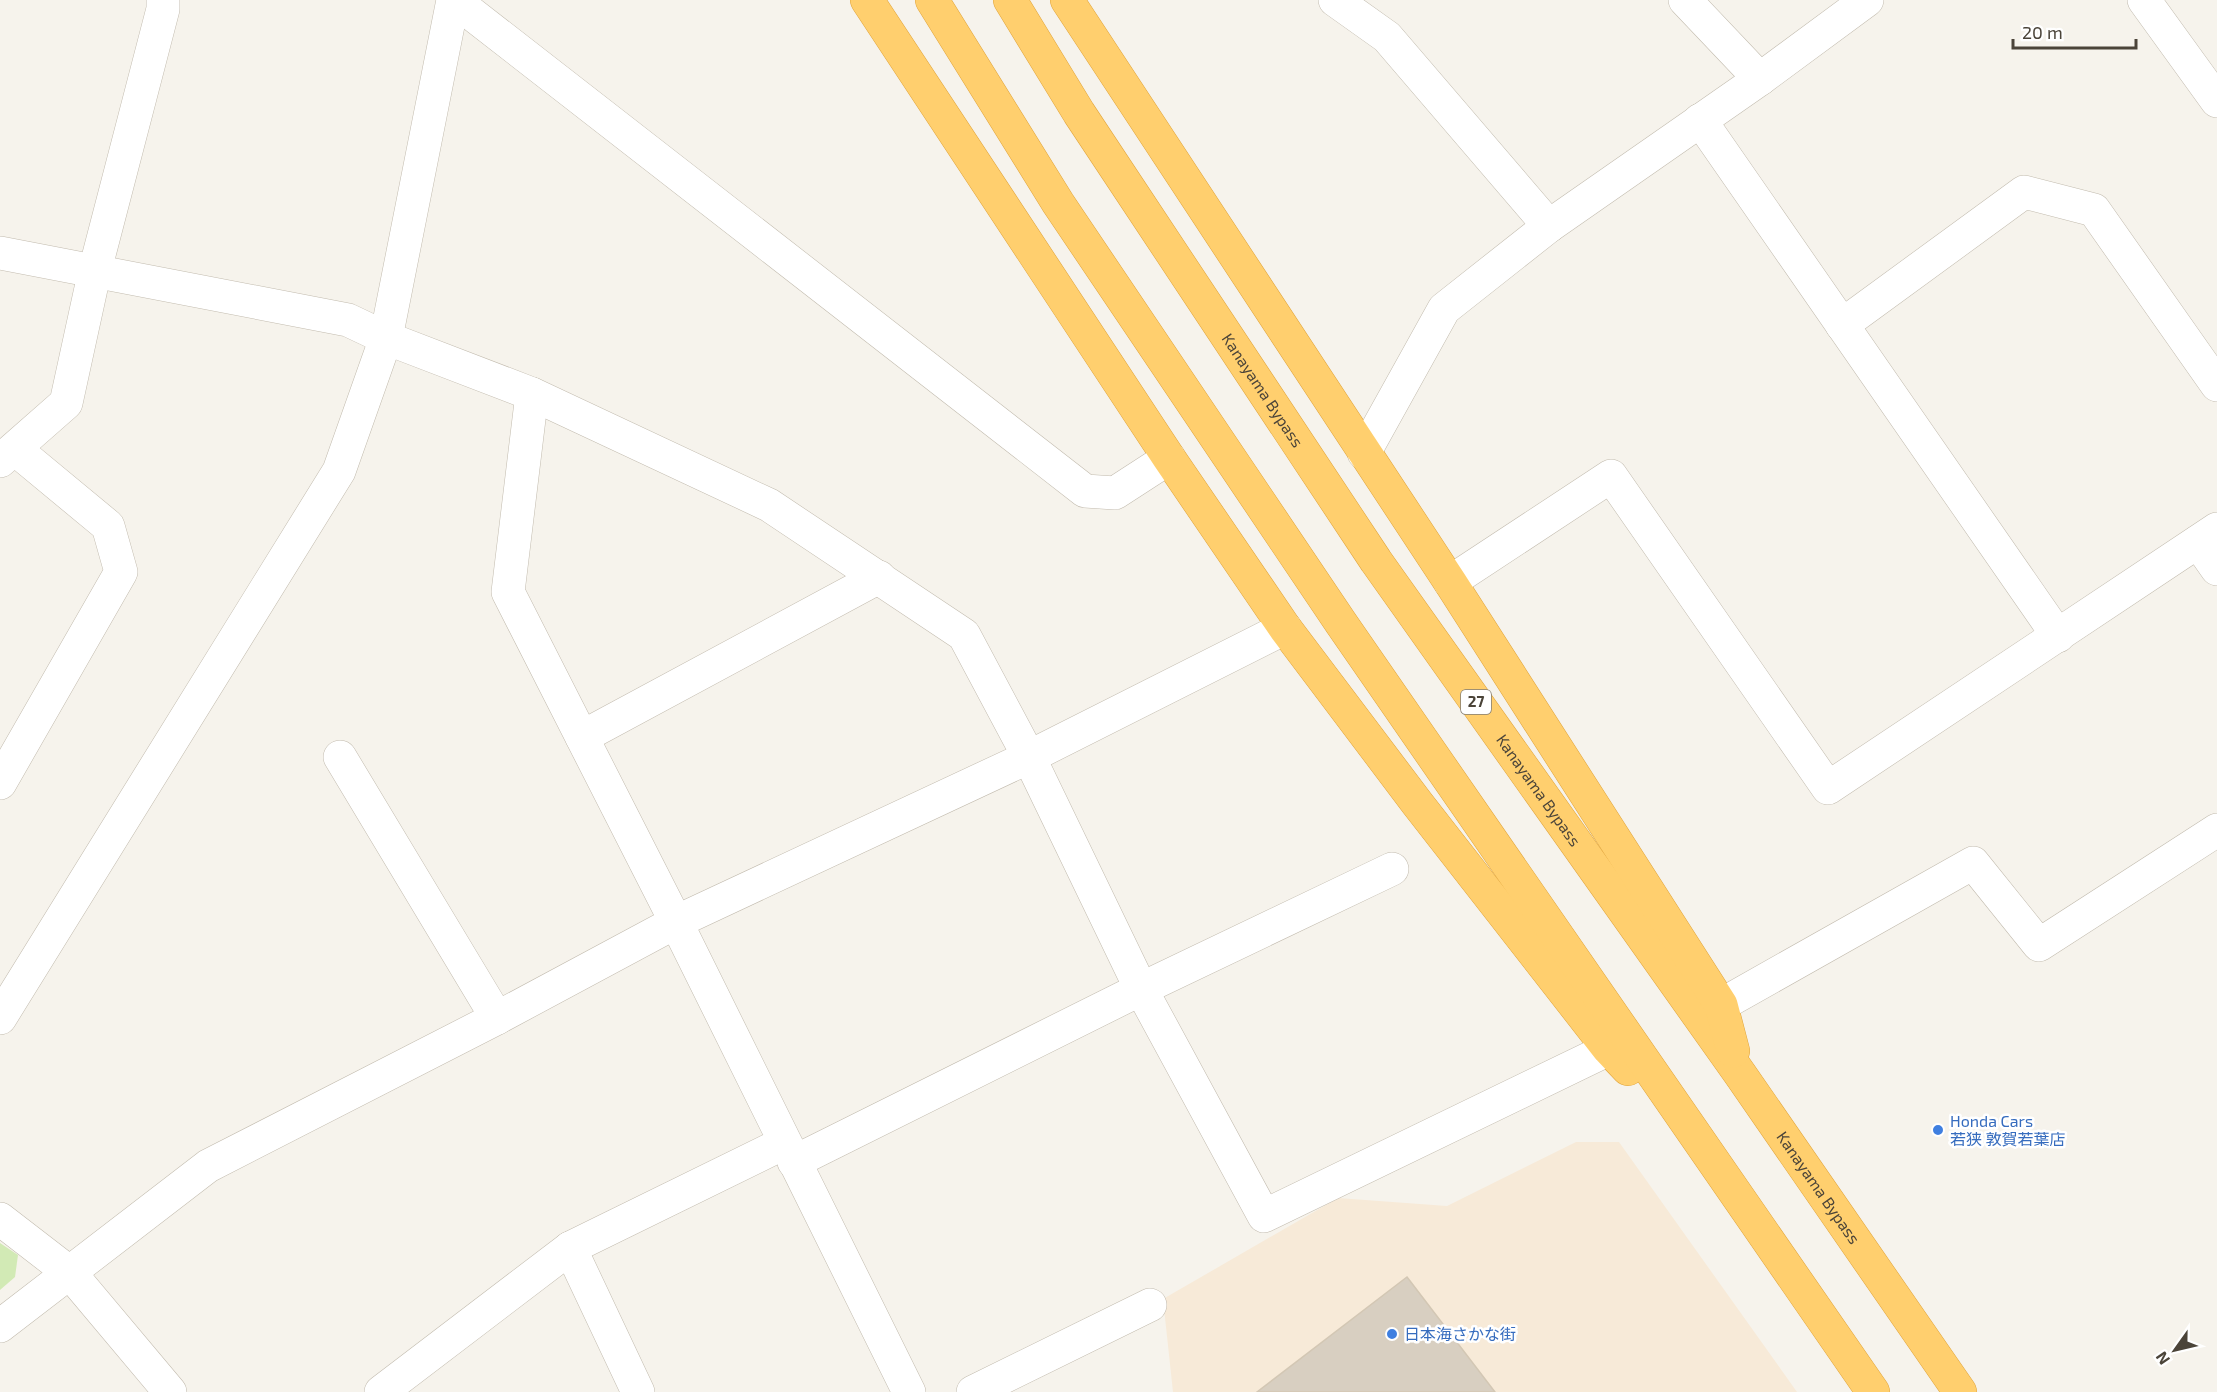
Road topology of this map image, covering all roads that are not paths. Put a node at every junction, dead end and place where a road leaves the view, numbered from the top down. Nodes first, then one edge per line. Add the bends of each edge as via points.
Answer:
1 (163, 0) edge
2 (454, 0) edge
3 (867, 0) edge
4 (932, 0) edge
5 (1010, 0) edge
6 (1067, 0) edge
7 (1335, 0) edge
8 (1685, 0) edge
9 (1867, 0) edge
10 (2144, 0) edge
11 (1760, 79) junction
12 (2217, 100) edge
13 (1700, 120) junction
14 (1549, 226) junction
15 (0, 253) edge
16 (95, 270) junction
17 (1842, 325) junction
18 (386, 338) junction
19 (2217, 385) edge
20 (531, 394) junction
21 (1364, 453) junction
22 (7, 455) edge
23 (1169, 458) junction
24 (2207, 535) edge
25 (2217, 569) edge
26 (879, 577) junction
27 (1450, 582) junction
28 (1284, 628) junction
29 (2058, 636) junction
30 (582, 737) junction
31 (340, 757) dead end
32 (1029, 757) junction
33 (0, 783) edge
34 (2217, 830) edge
35 (1392, 869) dead end
36 (676, 922) junction
37 (1141, 989) junction
38 (1720, 1005) junction
39 (0, 1018) edge
40 (498, 1018) junction
41 (1609, 1048) junction
42 (1740, 1074) junction
43 (1706, 1150) junction
44 (789, 1152) junction
45 (0, 1219) edge
46 (570, 1248) junction
47 (70, 1273) junction
48 (1150, 1305) dead end
49 (0, 1326) edge
50 (170, 1392) edge
51 (381, 1392) edge
52 (638, 1392) edge
53 (909, 1392) edge
54 (973, 1392) edge
55 (1874, 1392) edge
56 (1960, 1392) edge

1 - 16 street
2 - 18 street
2 - 23 street via 1084,491 1116,493
3 - 23 highway
4 - 43 highway via 1058,203 1321,594
5 - 42 highway, Kanayama Bypass / 27 via 1079,113 1376,561
6 - 21 highway
7 - 14 street via 1387,37
8 - 11 street
9 - 11 street
10 - 12 street
11 - 13 street
13 - 14 street
13 - 17 street
14 - 21 street via 1444,309
15 - 16 street
16 - 18 street via 348,320
16 - 22 street via 66,403
17 - 19 street via 2024,192 2094,210
17 - 29 street
18 - 20 street
18 - 39 street via 339,471
20 - 26 street via 769,505
20 - 30 street via 508,592
21 - 27 highway
22 - 33 street via 108,525 121,572
23 - 28 highway
24 - 25 street
24 - 29 street
26 - 30 street
26 - 32 street via 964,635
27 - 29 street via 1611,476 1828,788
27 - 38 highway
28 - 32 street
28 - 41 highway
30 - 36 street
31 - 40 street
32 - 36 street
32 - 37 street
34 - 38 street via 2039,945 1973,863
35 - 37 street
36 - 40 street
36 - 44 street
37 - 41 street via 1264,1216
37 - 44 street
38 - 42 highway
40 - 47 street via 208,1166
41 - 43 highway
42 - 56 highway, Kanayama Bypass / 27
43 - 55 highway
44 - 46 street
44 - 53 street
45 - 47 street
46 - 51 street
46 - 52 street
47 - 49 street
47 - 50 street
48 - 54 street

